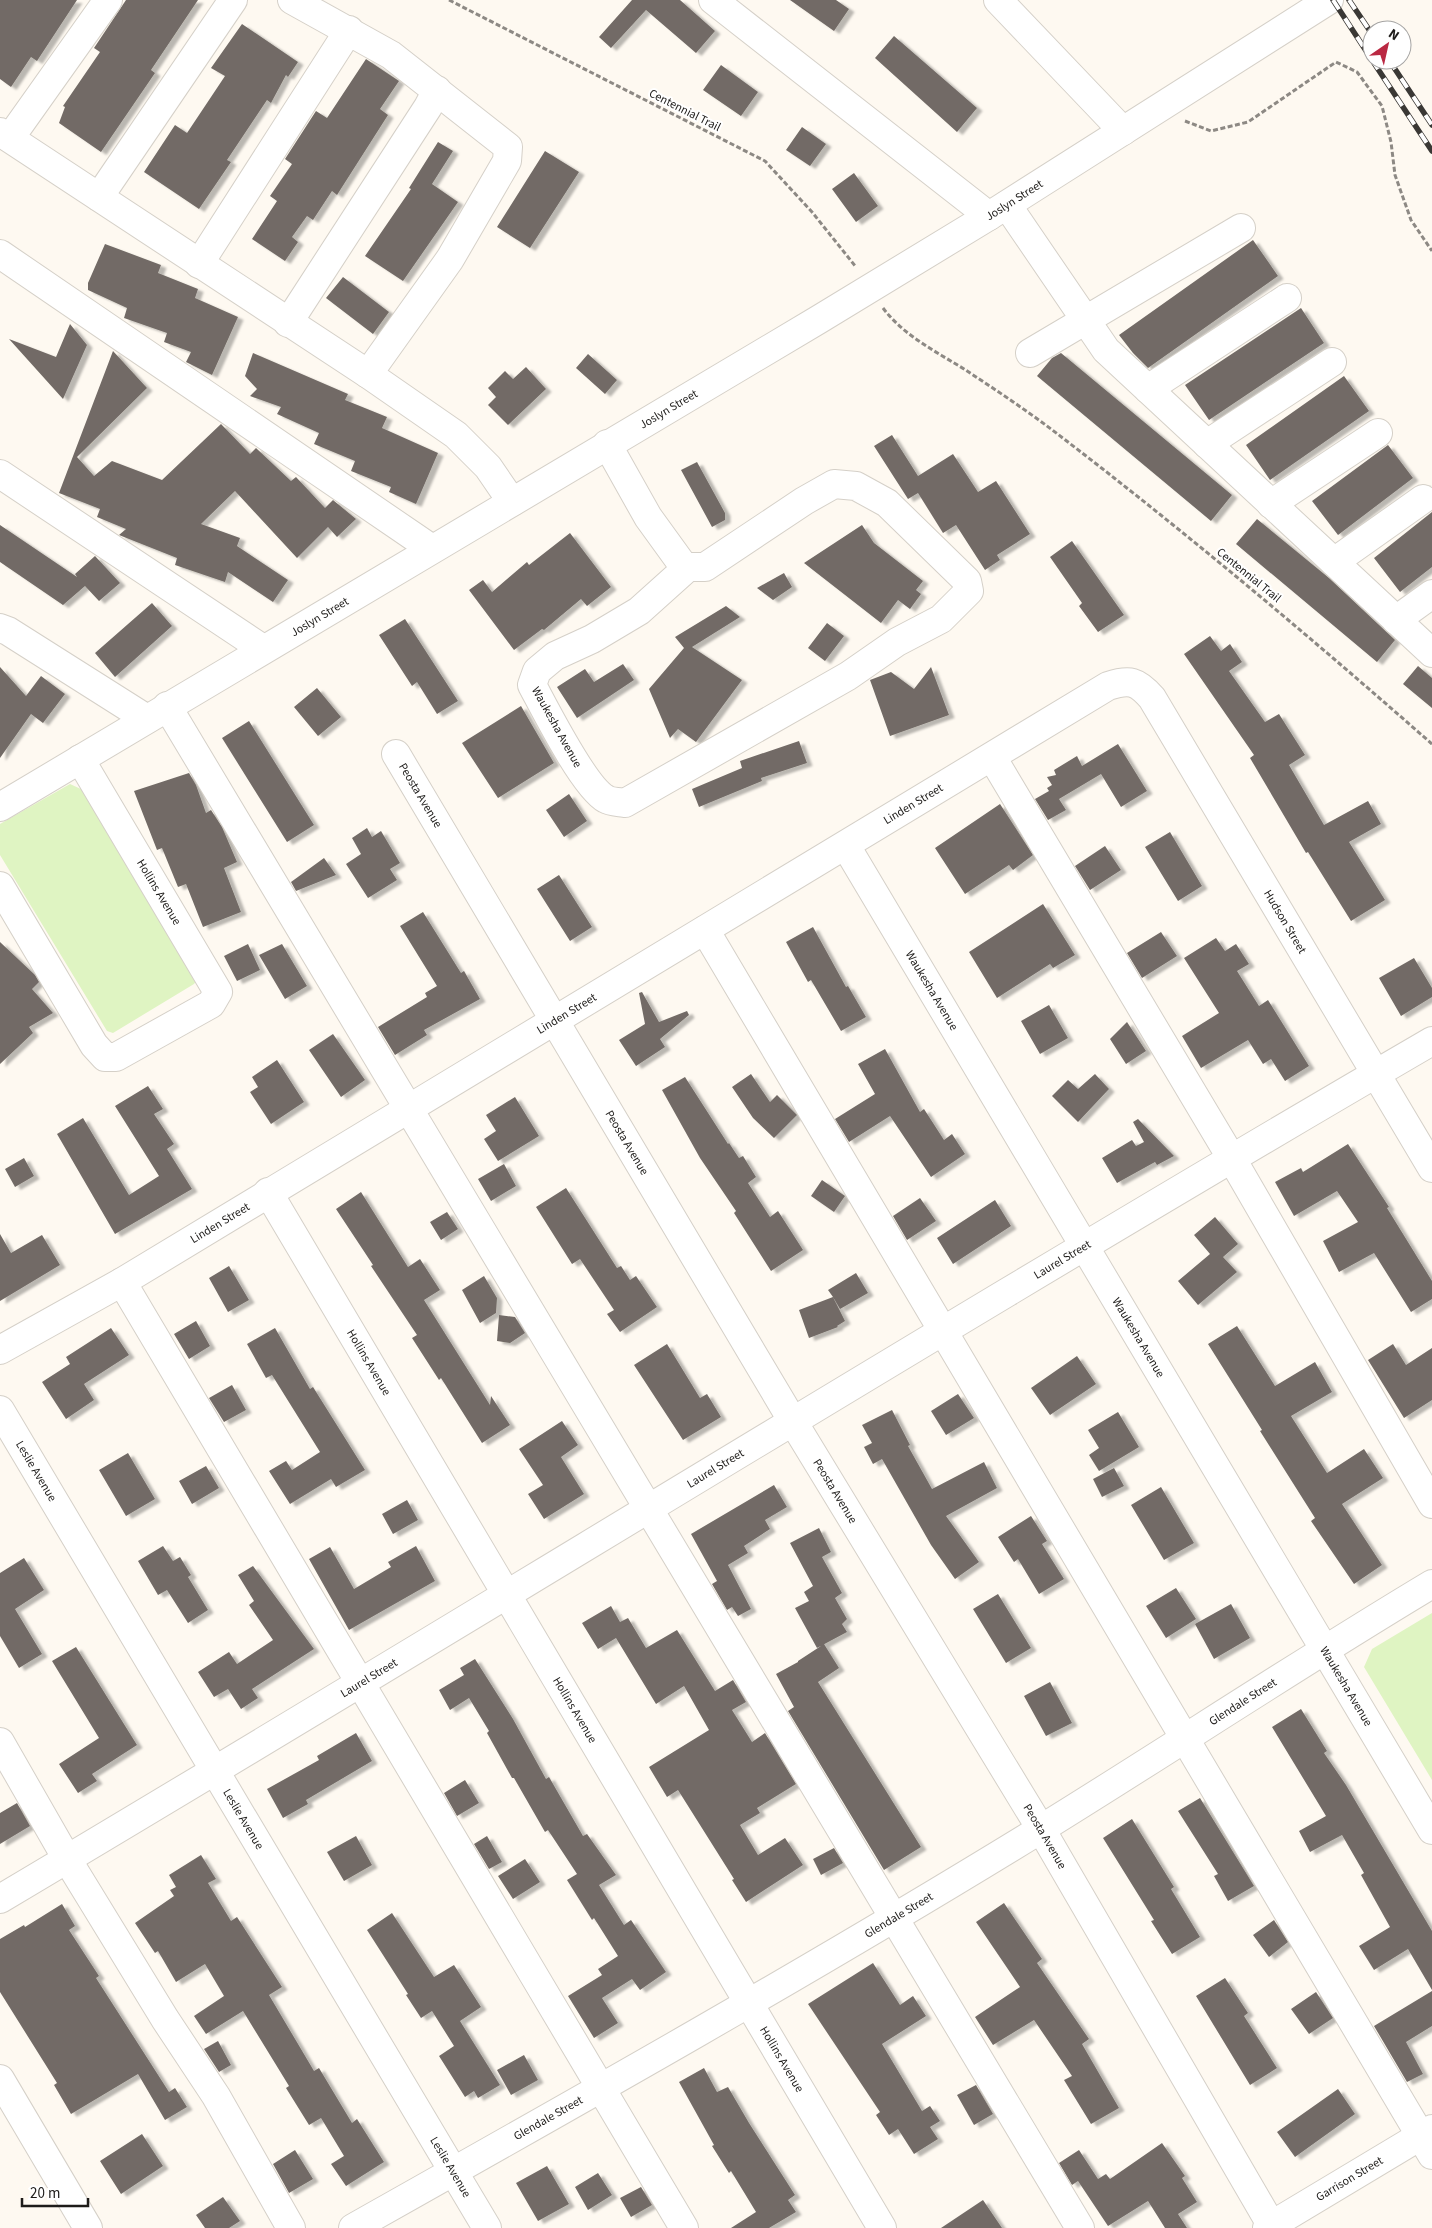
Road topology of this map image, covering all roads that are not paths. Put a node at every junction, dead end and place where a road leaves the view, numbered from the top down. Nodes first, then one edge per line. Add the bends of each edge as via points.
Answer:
1 (108, 0) edge
2 (233, 0) edge
3 (292, 0) edge
4 (713, 0) edge
5 (998, 0) edge
6 (1329, 0) edge
7 (349, 30) junction
8 (437, 90) junction
9 (1122, 131) junction
10 (5, 135) edge
11 (99, 197) junction
12 (998, 210) junction
13 (1241, 228) dead end
14 (0, 254) edge
15 (199, 264) junction
16 (1287, 298) dead end
17 (1086, 321) junction
18 (288, 323) junction
19 (1030, 353) dead end
20 (1332, 362) dead end
21 (368, 374) junction
22 (1148, 389) junction
23 (1378, 433) dead end
24 (607, 444) junction
25 (1207, 444) junction
26 (0, 474) edge
27 (1422, 500) dead end
28 (512, 502) junction
29 (1272, 504) junction
30 (432, 549) junction
31 (1334, 562) junction
32 (688, 567) junction
33 (1432, 594) edge
34 (1396, 620) junction
35 (0, 628) edge
36 (263, 648) junction
37 (1432, 653) edge
38 (1133, 682) joint
39 (157, 713) junction
40 (396, 754) dead end
41 (992, 757) junction
42 (80, 759) junction
43 (0, 806) edge
44 (846, 846) junction
45 (0, 886) edge
46 (705, 930) junction
47 (555, 1020) junction
48 (1432, 1041) edge
49 (1375, 1074) junction
50 (408, 1108) junction
51 (1232, 1159) junction
52 (1432, 1168) edge
53 (268, 1192) junction
54 (1085, 1246) junction
55 (122, 1282) junction
56 (942, 1331) junction
57 (0, 1350) edge
58 (0, 1410) edge
59 (792, 1420) junction
60 (1432, 1504) edge
61 (649, 1508) junction
62 (1432, 1584) edge
63 (506, 1595) junction
64 (1323, 1649) junction
65 (360, 1684) junction
66 (1184, 1738) junction
67 (0, 1742) edge
68 (215, 1771) junction
69 (1041, 1829) junction
70 (1432, 1830) edge
71 (67, 1859) junction
72 (0, 1899) edge
73 (892, 1917) junction
74 (749, 2003) junction
75 (0, 2079) edge
76 (600, 2088) junction
77 (1428, 2140) edge
78 (454, 2172) junction
79 (1270, 2227) edge
80 (88, 2228) edge
81 (290, 2228) edge
82 (353, 2228) edge
83 (487, 2228) edge
84 (684, 2228) edge
85 (882, 2228) edge
86 (1080, 2228) edge

1 - 10 street
2 - 11 street
3 - 7 street
4 - 12 street
5 - 9 street
6 - 9 street, Joslyn Street
7 - 8 street via 391,55
7 - 15 street
8 - 18 street
8 - 21 street via 508,147 507,161 450,259
9 - 12 street, Joslyn Street
10 - 11 street
11 - 15 street
12 - 17 street
12 - 24 street, Joslyn Street
13 - 17 street
14 - 30 street
15 - 18 street
16 - 22 street
17 - 19 street
17 - 22 street via 1106,350
18 - 21 street
20 - 25 street
21 - 28 street via 456,435 488,467
22 - 25 street
23 - 29 street
24 - 28 street, Joslyn Street
24 - 32 street via 648,517 682,564
25 - 29 street
26 - 36 street
27 - 31 street
28 - 30 street, Joslyn Street
29 - 31 street
30 - 36 street, Joslyn Street
31 - 34 street
32 - 32 street, Waukesha Avenue via 705,567 834,484 856,486 887,503 967,581 969,591 941,619 897,642 848,676 625,803 606,800 588,781 532,685 537,671 555,656 639,611
33 - 34 street
34 - 37 street
35 - 39 street
36 - 39 street, Joslyn Street
38 - 41 street, Linden Street via 1108,686
38 - 49 street, Hudson Street via 1152,698
39 - 42 street, Joslyn Street
39 - 50 street
40 - 47 street, Peosta Avenue
41 - 44 street, Linden Street
41 - 51 street
42 - 43 street, Joslyn Street
42 - 45 street, Hollins Avenue via 218,992 211,1004 116,1057 105,1057 94,1045
44 - 46 street, Linden Street
44 - 54 street, Waukesha Avenue
46 - 47 street, Linden Street
46 - 56 street
47 - 50 street, Linden Street
47 - 59 street, Peosta Avenue
48 - 49 street, Laurel Street
49 - 51 street, Laurel Street
49 - 52 street, Hudson Street
50 - 53 street, Linden Street
50 - 61 street
51 - 54 street, Laurel Street
51 - 60 street
53 - 55 street, Linden Street
53 - 63 street, Hollins Avenue
54 - 56 street, Laurel Street
54 - 64 street, Waukesha Avenue
55 - 57 street, Linden Street
55 - 65 street
56 - 59 street, Laurel Street
56 - 66 street
58 - 68 street, Leslie Avenue
59 - 61 street, Laurel Street
59 - 69 street, Peosta Avenue
61 - 63 street, Laurel Street
61 - 73 street
62 - 64 street, Glendale Street
63 - 65 street, Laurel Street
63 - 74 street, Hollins Avenue
64 - 66 street, Glendale Street
64 - 70 street, Waukesha Avenue
65 - 68 street, Laurel Street
65 - 76 street
66 - 69 street, Glendale Street
66 - 77 street
67 - 71 street
68 - 71 street, Laurel Street
68 - 78 street, Leslie Avenue
69 - 73 street, Glendale Street
69 - 79 street, Peosta Avenue
71 - 72 street, Laurel Street
71 - 81 street via 216,2096
73 - 74 street, Glendale Street
73 - 86 street
74 - 76 street, Glendale Street
74 - 85 street, Hollins Avenue
75 - 80 street
76 - 78 street, Glendale Street
76 - 84 street
77 - 79 street, Garrison Street
78 - 82 street, Glendale Street
78 - 83 street, Leslie Avenue

